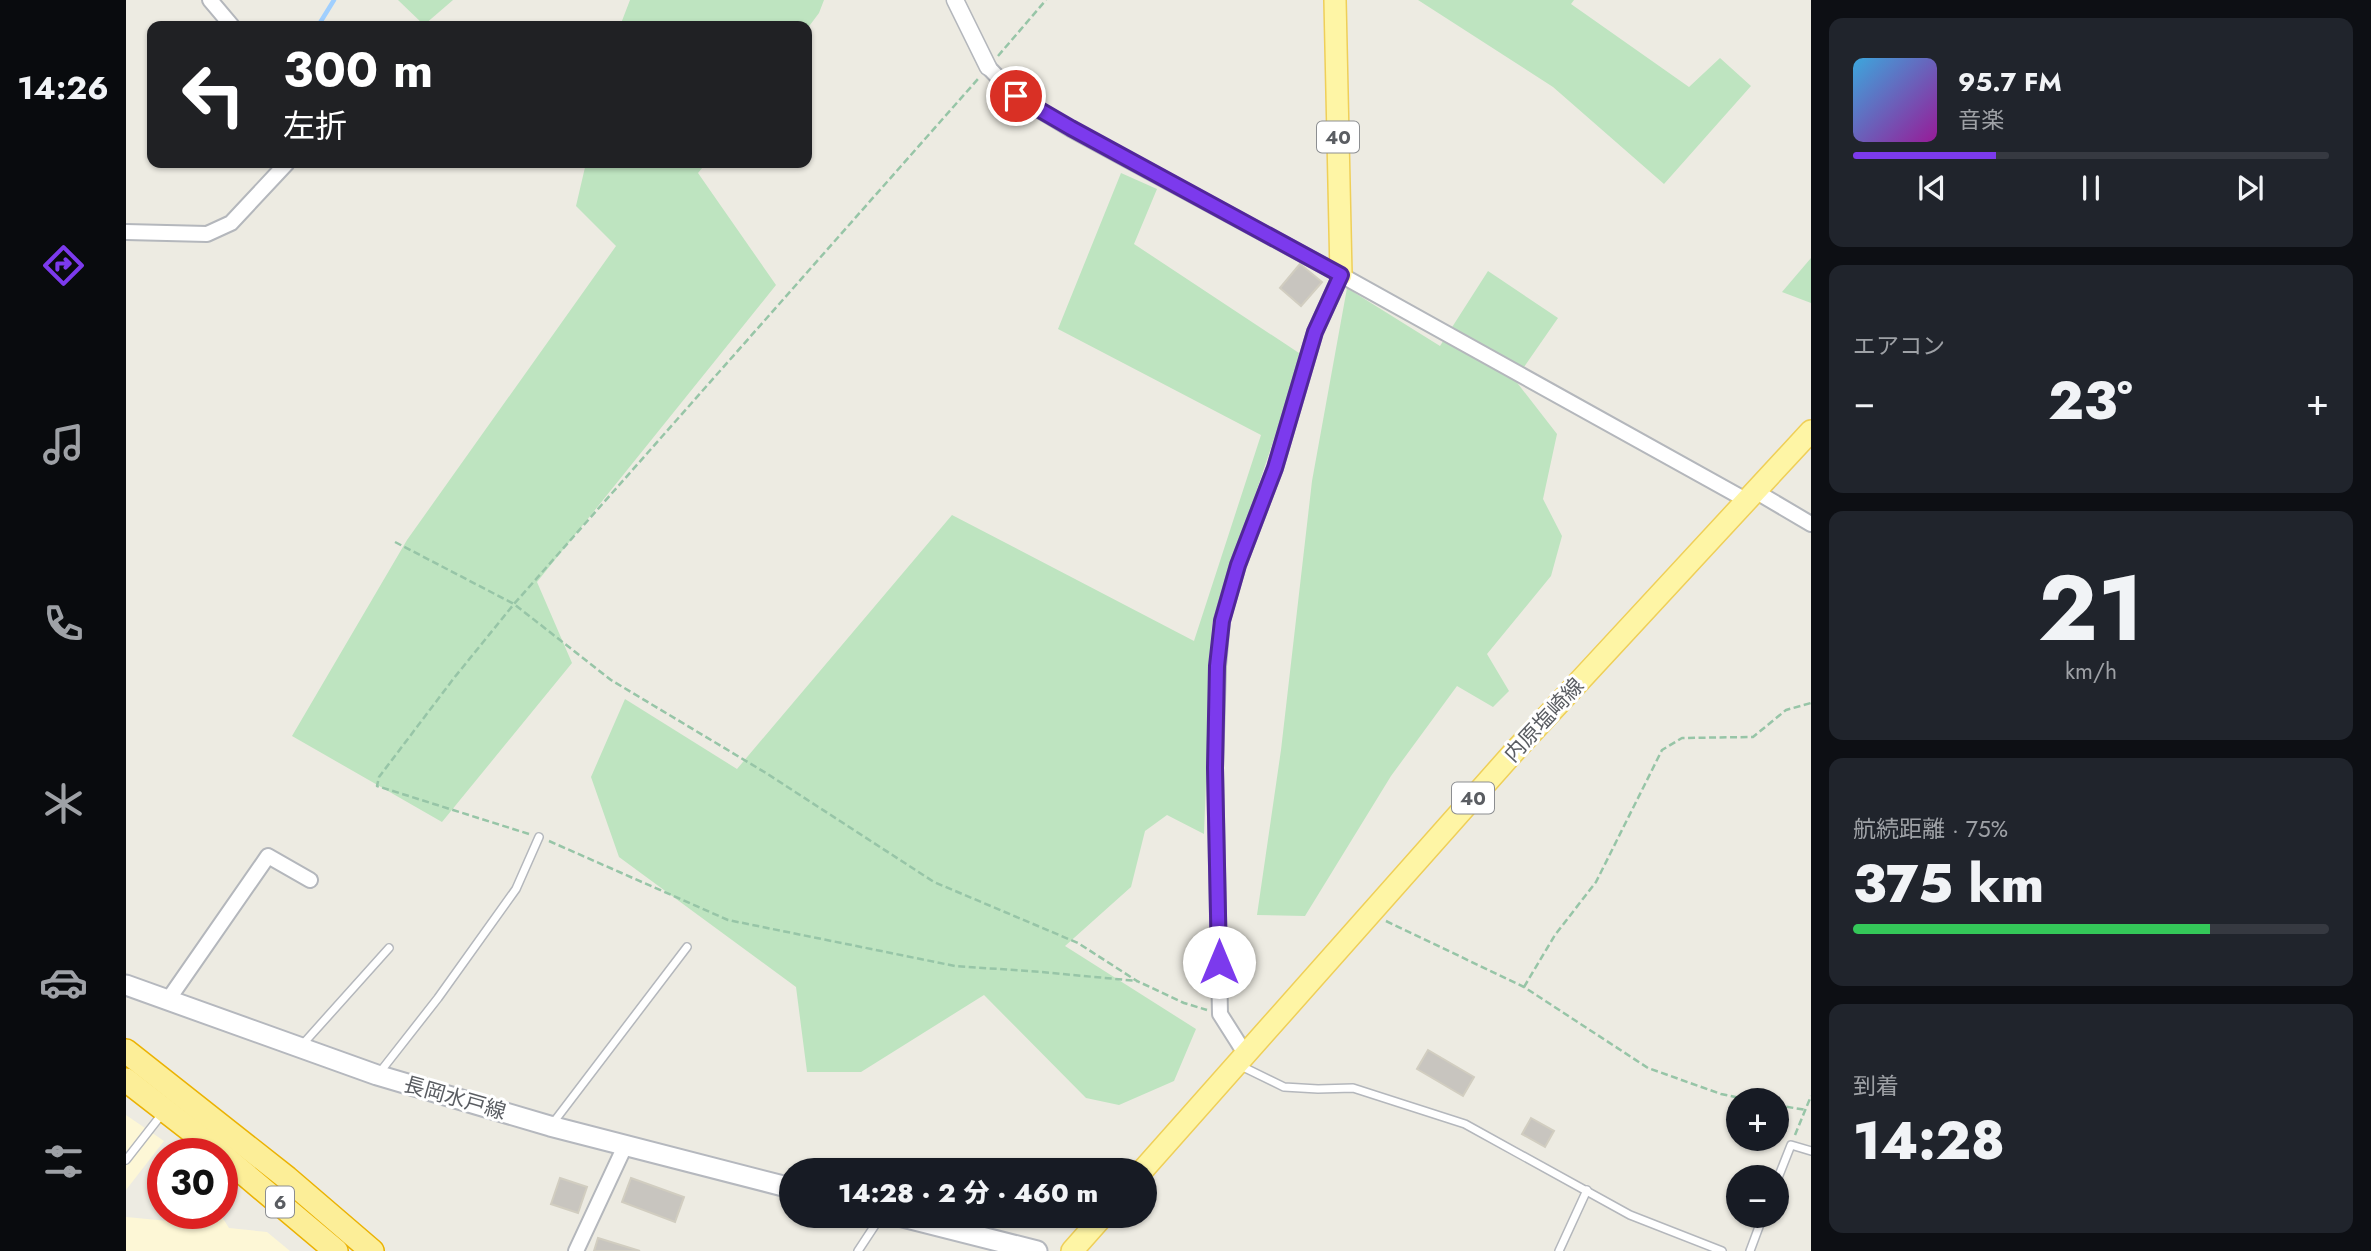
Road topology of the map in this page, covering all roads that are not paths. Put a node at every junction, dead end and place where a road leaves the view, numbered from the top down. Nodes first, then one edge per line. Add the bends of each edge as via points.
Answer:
1 (210, 0) edge
2 (955, 0) edge
3 (1335, 0) edge
4 (228, 21) edge
5 (988, 67) joint
6 (282, 168) edge
7 (126, 232) edge
8 (1341, 275) junction
9 (1811, 431) edge
10 (1751, 496) junction
11 (1811, 524) edge
12 (539, 837) road end
13 (310, 880) dead end
14 (687, 947) dead end
15 (389, 948) dead end
16 (126, 985) edge
17 (168, 1000) junction
18 (299, 1048) junction
19 (126, 1051) edge
20 (1242, 1060) junction
21 (377, 1076) junction
22 (126, 1080) edge
23 (166, 1109) junction
24 (550, 1126) junction
25 (201, 1138) edge
26 (625, 1146) junction
27 (1811, 1151) edge
28 (1154, 1158) edge
29 (126, 1160) edge
30 (1783, 1165) edge
31 (238, 1168) edge
32 (779, 1185) edge
33 (1587, 1190) junction
34 (873, 1228) edge
35 (946, 1228) edge
36 (1092, 1228) edge
37 (1759, 1228) edge
38 (336, 1251) edge
39 (372, 1251) edge
40 (576, 1251) edge
41 (858, 1251) edge
42 (1037, 1251) edge
43 (1072, 1251) edge
44 (1559, 1251) edge
45 (1722, 1251) edge
46 (1750, 1251) edge

1 - 4 street
2 - 5 street
3 - 8 main road, 40
5 - 8 street via 1016,96
6 - 7 street via 231,223 207,234
8 - 10 street
8 - 20 street via 1315,332 1275,468 1222,621 1215,768 1220,1014
9 - 10 main road, 内原塩崎線 / 40
10 - 11 street
10 - 20 main road, 内原塩崎線 / 40 via 1512,754
12 - 21 lane via 516,889
13 - 17 street via 268,856
14 - 24 lane
15 - 18 lane
16 - 17 main road, 長岡水戸線
17 - 18 main road, 長岡水戸線
18 - 21 main road, 長岡水戸線
19 - 39 highway, 6
20 - 28 main road, 内原塩崎線 / 40
20 - 33 lane via 1284,1087 1353,1088 1465,1124
21 - 24 main road, 長岡水戸線
22 - 23 highway, 6
23 - 25 highway, 6
23 - 29 lane
24 - 26 main road, 長岡水戸線
26 - 32 main road, 長岡水戸線
26 - 40 street
27 - 30 lane via 1791,1145
31 - 38 highway, 6
33 - 44 lane
33 - 45 lane via 1630,1215
34 - 41 lane
35 - 42 main road
36 - 43 main road
37 - 46 lane

